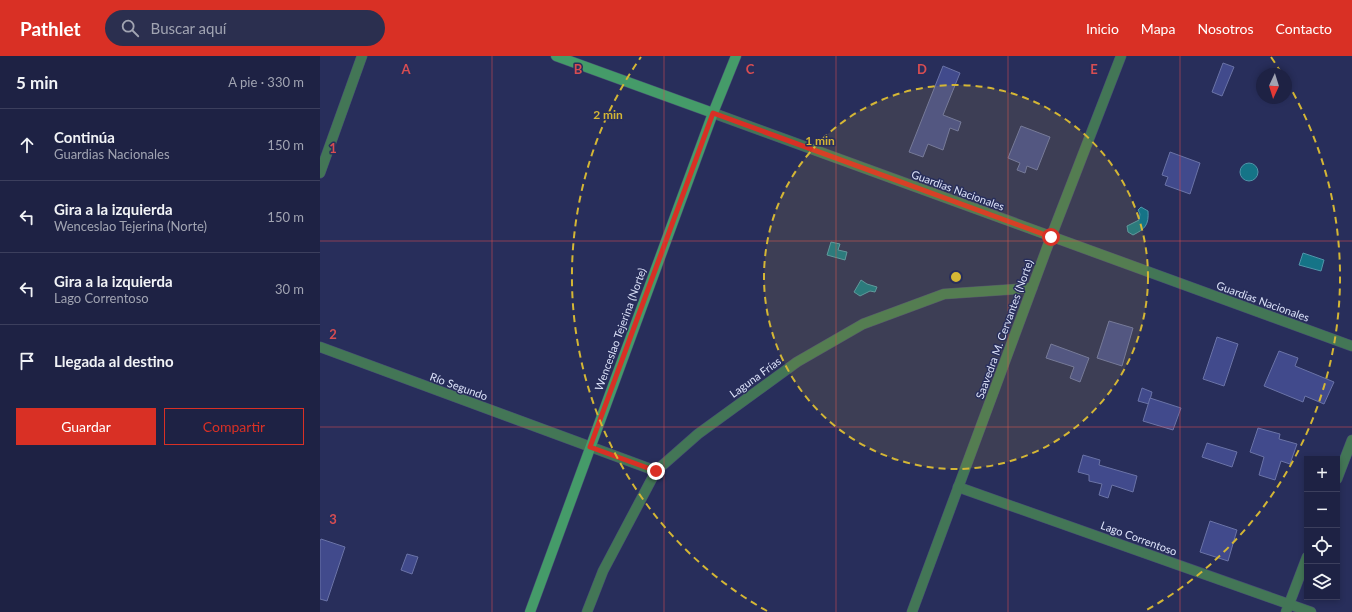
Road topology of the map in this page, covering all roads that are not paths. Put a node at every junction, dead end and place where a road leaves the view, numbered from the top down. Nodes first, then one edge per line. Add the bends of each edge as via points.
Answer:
1 (362, 56) edge
2 (556, 56) edge
3 (736, 56) edge
4 (1121, 56) edge
5 (713, 113) junction
6 (320, 173) edge
7 (1051, 237) junction
8 (1032, 288) junction
9 (1352, 346) edge
10 (320, 347) edge
11 (1352, 440) edge
12 (590, 447) junction
13 (656, 471) junction
14 (1340, 471) edge
15 (958, 487) junction
16 (1304, 564) edge
17 (1287, 608) edge
18 (532, 612) edge
19 (587, 612) edge
20 (912, 612) edge
21 (1311, 612) edge

1 - 6 street
2 - 5 main road, Guardias Nacionales
3 - 5 main road, Wenceslao Tejerina (Norte)
4 - 7 street, Saavedra M. Cervantes (Norte)
5 - 7 street, Guardias Nacionales
5 - 12 main road, Wenceslao Tejerina (Norte)
7 - 8 street, Saavedra M. Cervantes (Norte)
7 - 9 street, Guardias Nacionales
8 - 13 street, Laguna Frías via 944,294 863,324 790,366 698,434
8 - 15 street, Saavedra M. Cervantes (Norte)
10 - 12 street, Río Segundo
11 - 14 street
12 - 13 street
12 - 18 main road, Wenceslao Tejerina (Norte)
13 - 19 street, Laguna Frías via 603,571
15 - 17 street, Lago Correntoso
15 - 20 street, Saavedra M. Cervantes (Norte)
16 - 17 street
17 - 21 street, Lago Correntoso

